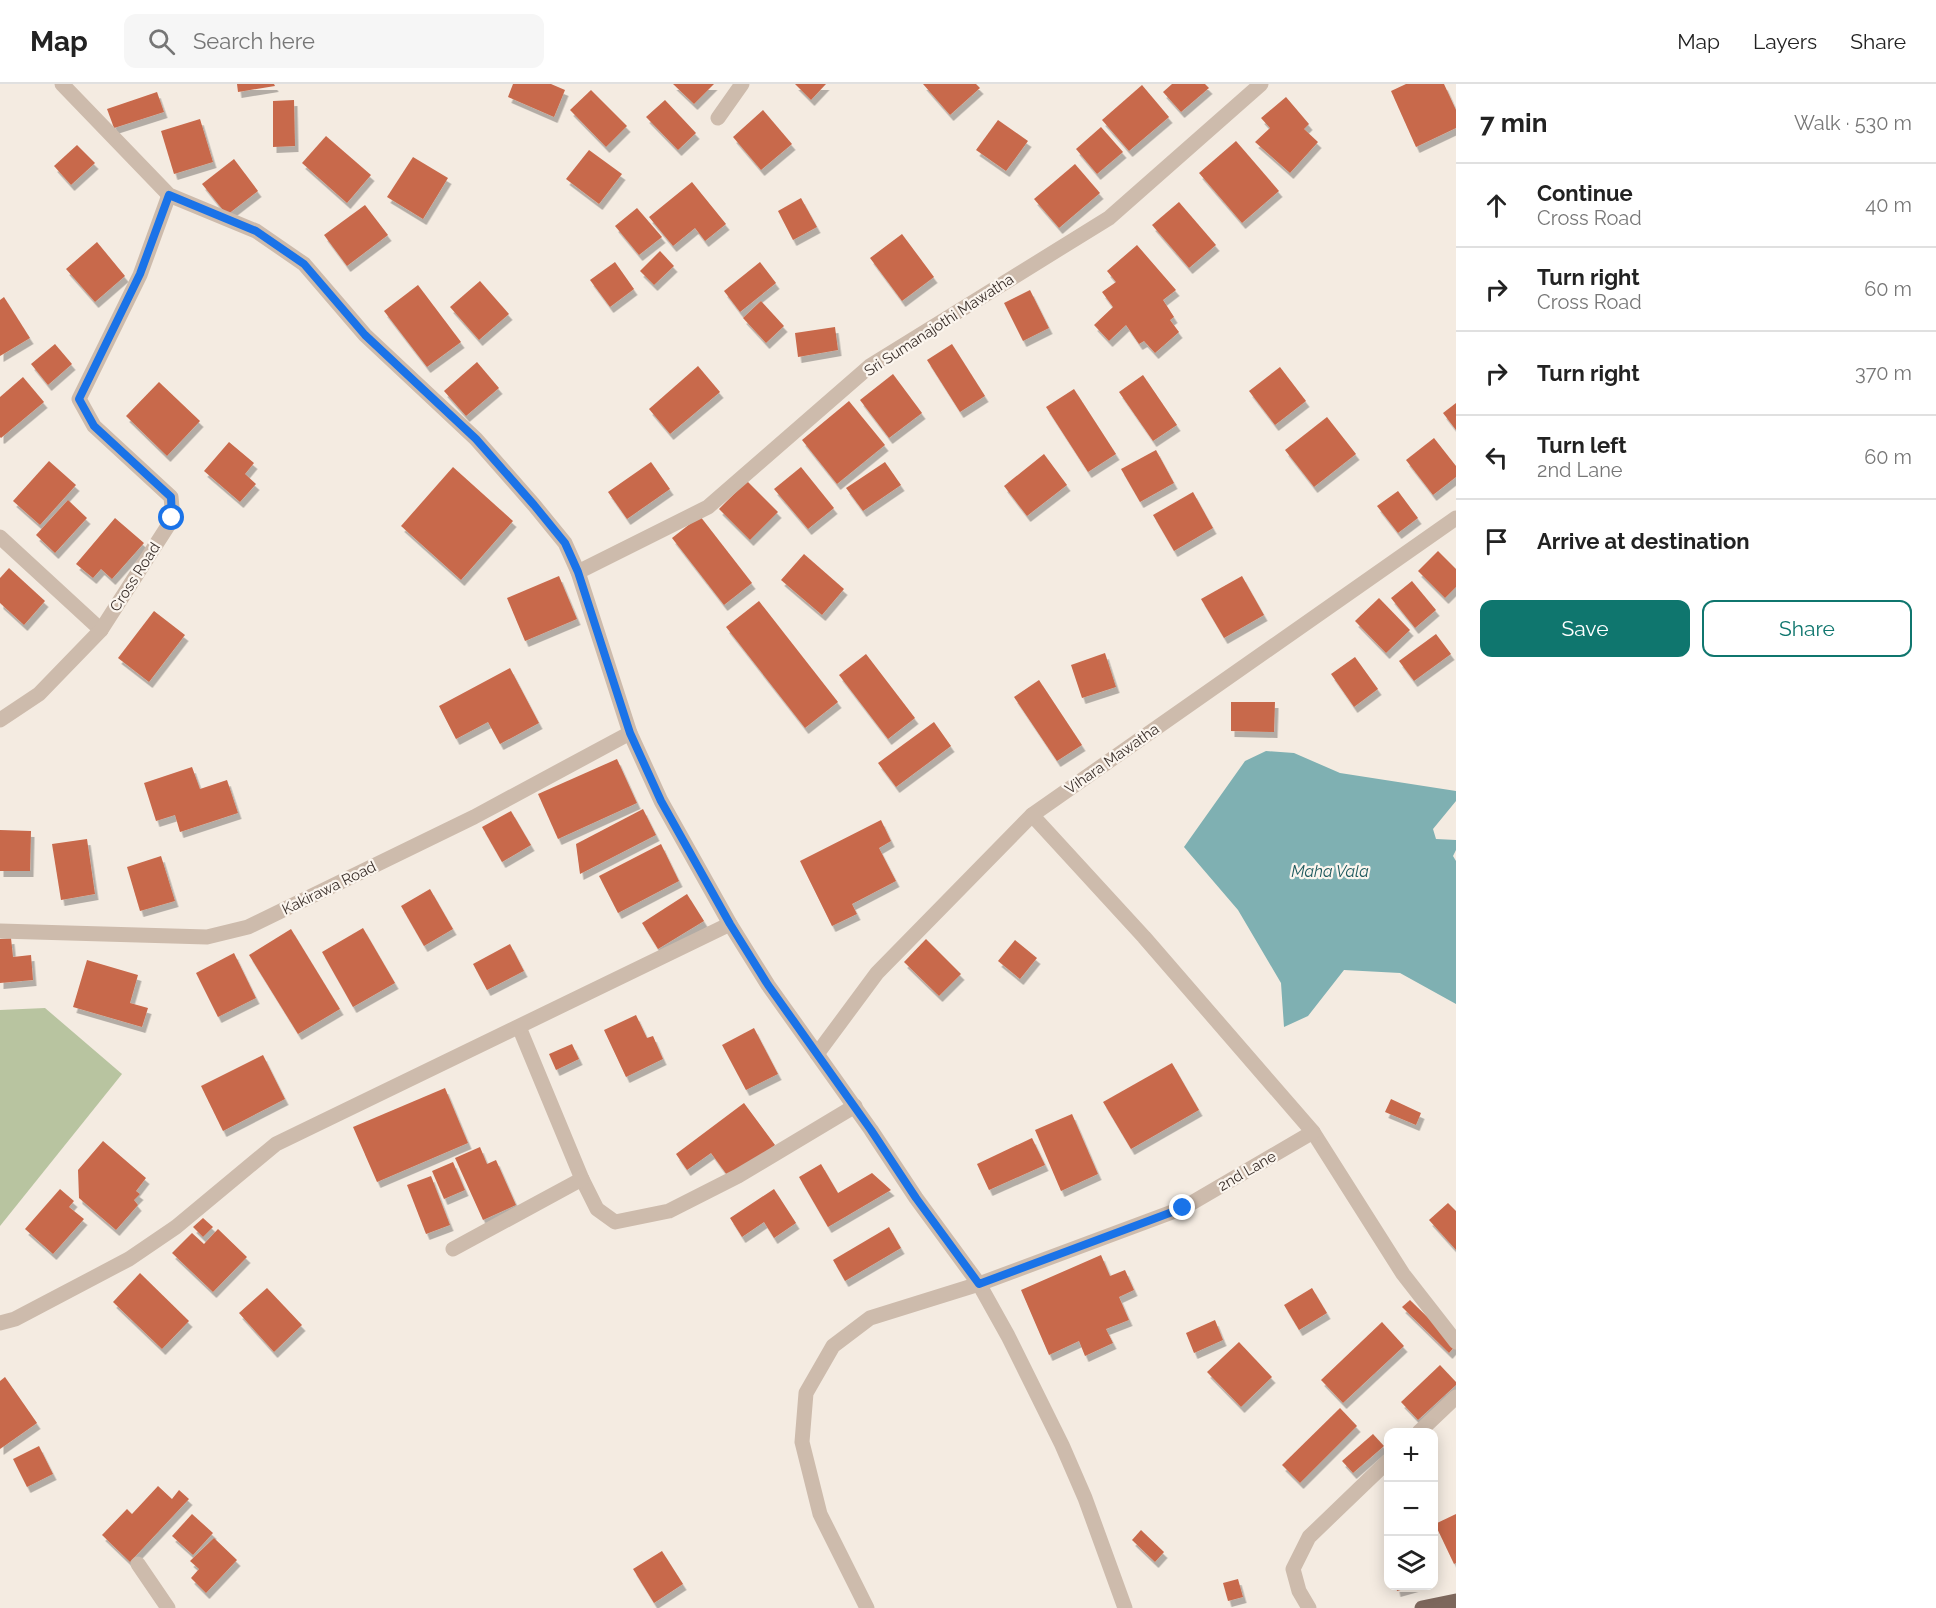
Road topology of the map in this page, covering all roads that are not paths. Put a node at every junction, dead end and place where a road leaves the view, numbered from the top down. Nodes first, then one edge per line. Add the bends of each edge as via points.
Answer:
1 (62, 84) edge
2 (742, 84) edge
3 (1261, 84) edge
4 (718, 118) dead end
5 (169, 195) junction
6 (1456, 518) edge
7 (0, 537) edge
8 (578, 572) junction
9 (101, 630) junction
10 (0, 720) edge
11 (630, 733) junction
12 (1032, 815) junction
13 (730, 924) junction
14 (0, 931) edge
15 (519, 1027) junction
16 (817, 1054) junction
17 (855, 1106) junction
18 (1313, 1132) junction
19 (582, 1179) junction
20 (453, 1249) dead end
21 (979, 1284) junction
22 (0, 1323) edge
23 (1456, 1342) edge
24 (1456, 1397) edge
25 (1423, 1428) edge
26 (1384, 1466) edge
27 (138, 1564) dead end
28 (1456, 1601) edge
29 (167, 1607) edge
30 (867, 1608) edge
31 (1125, 1608) edge
32 (1309, 1608) edge
33 (1423, 1608) edge

1 - 5 street
2 - 4 street
3 - 8 street, Sri Sumanajothi Mawatha via 1109,218 870,366 708,507
5 - 8 street via 256,231 304,264 365,335 476,439 565,543
5 - 9 street, Cross Road via 140,274 79,399 94,426 171,497 172,518
6 - 12 street, Vihara Mawatha
7 - 9 street
8 - 11 street
9 - 10 street, Cross Road via 39,694
11 - 13 street via 661,801
11 - 14 street, Kakirawa Road via 474,817 248,927 207,937
12 - 16 street, Vihara Mawatha via 877,973
12 - 18 street
13 - 15 street
13 - 16 street
15 - 19 street
15 - 22 street via 276,1144 176,1227 129,1259 15,1319
16 - 17 street
17 - 19 street via 738,1176 669,1211 615,1222 597,1209
17 - 21 street
18 - 21 street, 2nd Lane via 1183,1208
18 - 23 street via 1403,1274
19 - 20 street
21 - 30 street, 2nd Lane via 870,1318 833,1346 806,1393 802,1442 820,1514
21 - 31 street via 1062,1445
24 - 25 street
26 - 32 street via 1309,1537 1293,1569
27 - 29 street
28 - 33 main road

